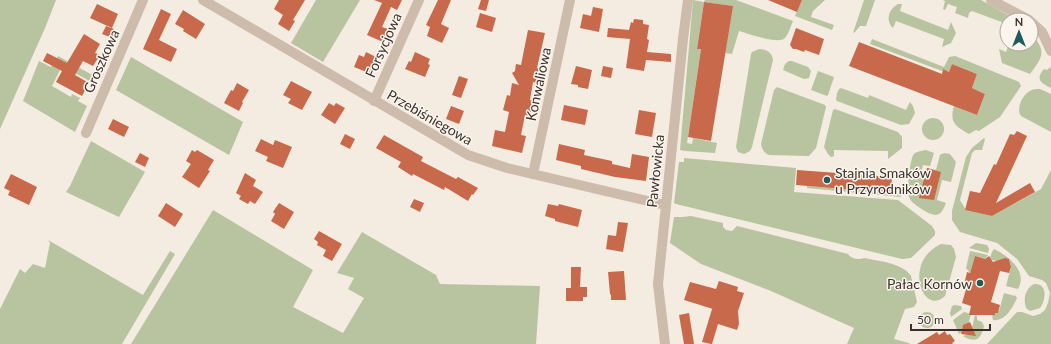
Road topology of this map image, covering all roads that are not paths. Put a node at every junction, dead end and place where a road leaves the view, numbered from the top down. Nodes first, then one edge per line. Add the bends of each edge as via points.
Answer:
1 (143, 0) edge
2 (203, 0) edge
3 (419, 0) edge
4 (570, 0) edge
5 (688, 0) edge
6 (991, 0) edge
7 (1013, 12) edge
8 (1039, 29) edge
9 (1051, 50) edge
10 (374, 101) junction
11 (86, 133) dead end
12 (533, 174) junction
13 (665, 205) junction
14 (666, 344) edge

1 - 11 street, Groszkowa
2 - 10 street, Przebiśniegowa
3 - 10 street, Forsycjowa
4 - 12 street, Konwaliowa
5 - 13 street, Pawłowicka
6 - 7 street
8 - 9 street
10 - 12 street, Przebiśniegowa via 468,155
12 - 13 street, Przebiśniegowa
13 - 14 street, Pawłowicka via 658,284

